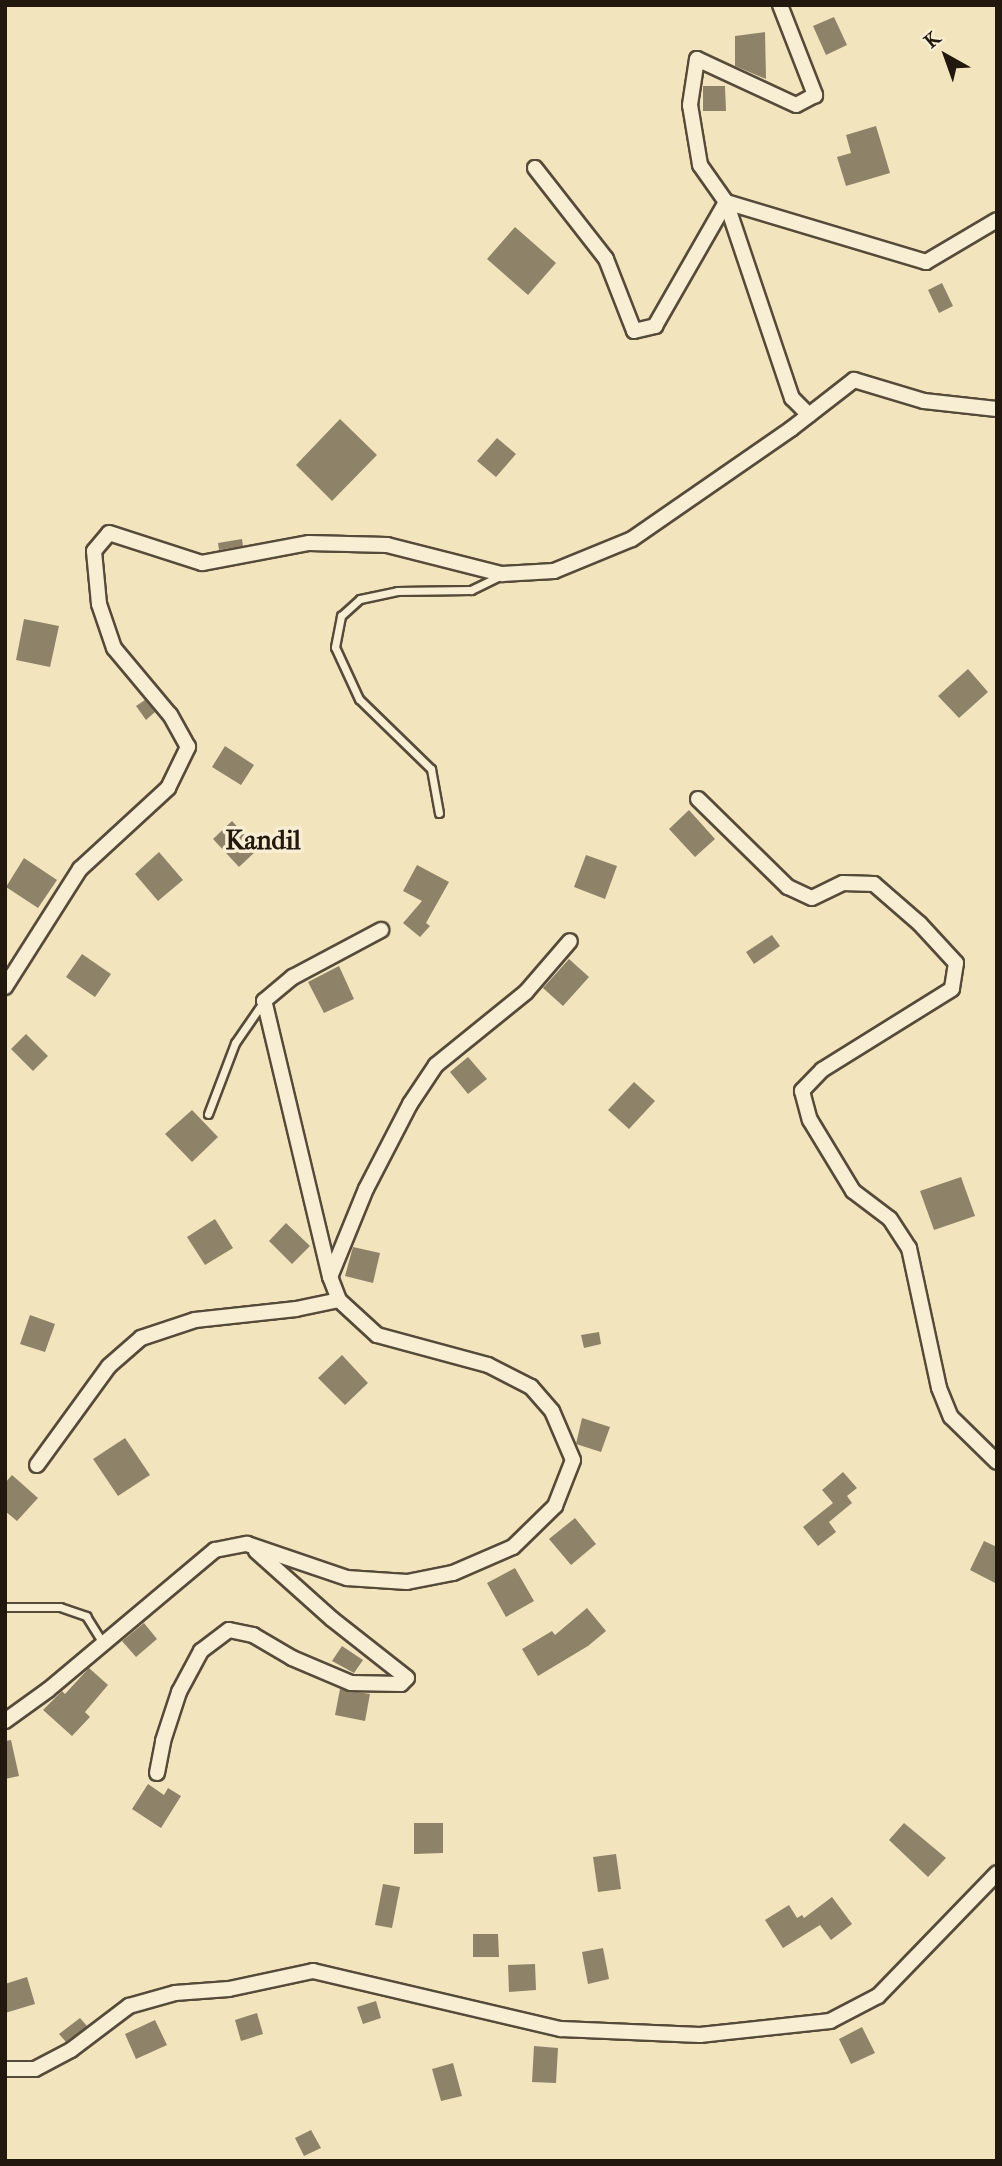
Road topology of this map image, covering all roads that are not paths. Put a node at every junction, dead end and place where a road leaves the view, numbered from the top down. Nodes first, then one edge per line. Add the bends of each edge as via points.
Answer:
1 (780, 5) edge
2 (535, 168) dead end
3 (726, 202) junction
4 (997, 220) edge
5 (997, 409) edge
6 (809, 415) junction
7 (502, 574) junction
8 (698, 799) dead end
9 (439, 814) dead end
10 (381, 930) dead end
11 (570, 941) dead end
12 (5, 987) edge
13 (264, 1001) junction
14 (208, 1114) dead end
15 (330, 1277) junction
16 (340, 1300) junction
17 (997, 1462) edge
18 (37, 1465) dead end
19 (247, 1544) junction
20 (5, 1607) edge
21 (103, 1643) junction
22 (5, 1721) edge
23 (157, 1773) dead end
24 (997, 1872) edge
25 (5, 2069) edge

1 - 3 street via 815,95 796,105 696,59 691,105 700,165
2 - 3 street via 606,259 634,331 654,326
3 - 4 street via 926,262
3 - 6 street via 792,398
5 - 6 street via 925,401 854,380
6 - 7 street via 632,539 554,571
7 - 9 lane via 471,590 397,591 360,599 341,616 335,648 359,698 431,769
7 - 12 street via 374,545 309,543 202,563 109,533 94,551 99,604 114,648 170,715 188,747 168,788 80,869
8 - 17 street via 788,887 812,898 842,883 874,884 956,963 952,989 821,1070 802,1091 810,1120 853,1191 890,1219 909,1248 939,1388 951,1417
10 - 13 street via 293,977
11 - 15 street via 526,992 436,1065 366,1189
13 - 14 lane via 235,1043
13 - 15 street
15 - 16 street
16 - 18 street via 195,1320 141,1338 109,1366
16 - 19 street via 377,1335 488,1365 531,1387 552,1411 573,1460 555,1506 513,1547 453,1573 407,1582 347,1578
19 - 21 street via 215,1550
19 - 23 street via 407,1678 401,1684 351,1683 292,1658 253,1635 229,1630 201,1651 179,1692
20 - 21 lane via 60,1607 86,1616
21 - 22 street
24 - 25 street via 878,1996 830,2021 700,2035 561,2029 313,1971 229,1989 175,1993 129,2006 71,2050 35,2069

